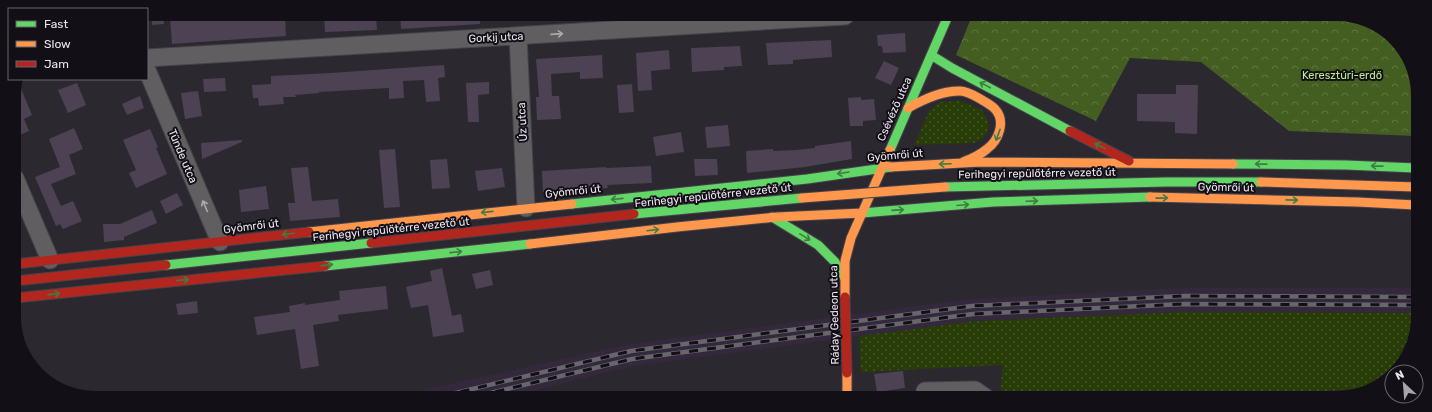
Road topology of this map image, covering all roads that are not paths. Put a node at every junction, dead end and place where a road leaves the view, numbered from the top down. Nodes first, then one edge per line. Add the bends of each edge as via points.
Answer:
1 (763, 21) edge
2 (946, 21) edge
3 (518, 36) junction
4 (931, 55) junction
5 (148, 58) edge
6 (148, 72) edge
7 (908, 108) junction
8 (961, 163) junction
9 (929, 164) junction
10 (1135, 164) junction
11 (882, 168) junction
12 (1411, 168) edge
13 (807, 179) junction
14 (1411, 187) edge
15 (21, 192) edge
16 (1411, 205) edge
17 (934, 207) junction
18 (526, 208) junction
19 (862, 212) junction
20 (774, 217) junction
21 (220, 242) junction
22 (50, 260) junction
23 (21, 263) edge
24 (844, 277) junction
25 (21, 281) edge
26 (21, 297) edge
27 (847, 391) edge
28 (925, 391) dead end
29 (976, 391) edge

3 -> 1 street, Gorkij utca
2 - 4 street, Csévéző utca
3 - 5 street, Gorkij utca
3 - 18 street, Úz utca
4 - 7 street, Csévéző utca
10 -> 4 street, Gyömrői út
21 -> 6 street, Tünde utca
7 -> 8 street via 938,94 961,91 991,105 996,110 1000,122 997,139 978,156
7 - 11 street, Csévéző utca
8 -> 9 street, Gyömrői út
8 - 10 street, Gyömrői út
9 - 11 street, Gyömrői út
9 - 17 street via 916,171 908,186 910,196
12 -> 10 street, Gyömrői út
11 -> 13 street, Gyömrői út
11 - 19 street, Csévéző utca
13 -> 18 street, Gyömrői út
13 - 20 street via 821,180 826,186 827,195 821,204
14 - 25 street, Ferihegyi repülőtérre vezető út, bridge via 1174,182 945,187 674,210
15 - 22 street
17 -> 16 street, Gyömrői út via 993,202 1167,197
19 -> 17 street, Gyömrői út
18 -> 21 street, Gyömrői út
19 - 20 street, Gyömrői út
19 - 24 street, Ráday Gedeon utca via 848,247
20 -> 24 street via 818,245 835,262
26 -> 20 street, Gyömrői út
21 - 22 street, Gyömrői út
22 - 23 street, Gyömrői út
24 - 27 street, Ráday Gedeon utca, bridge
28 - 29 street

